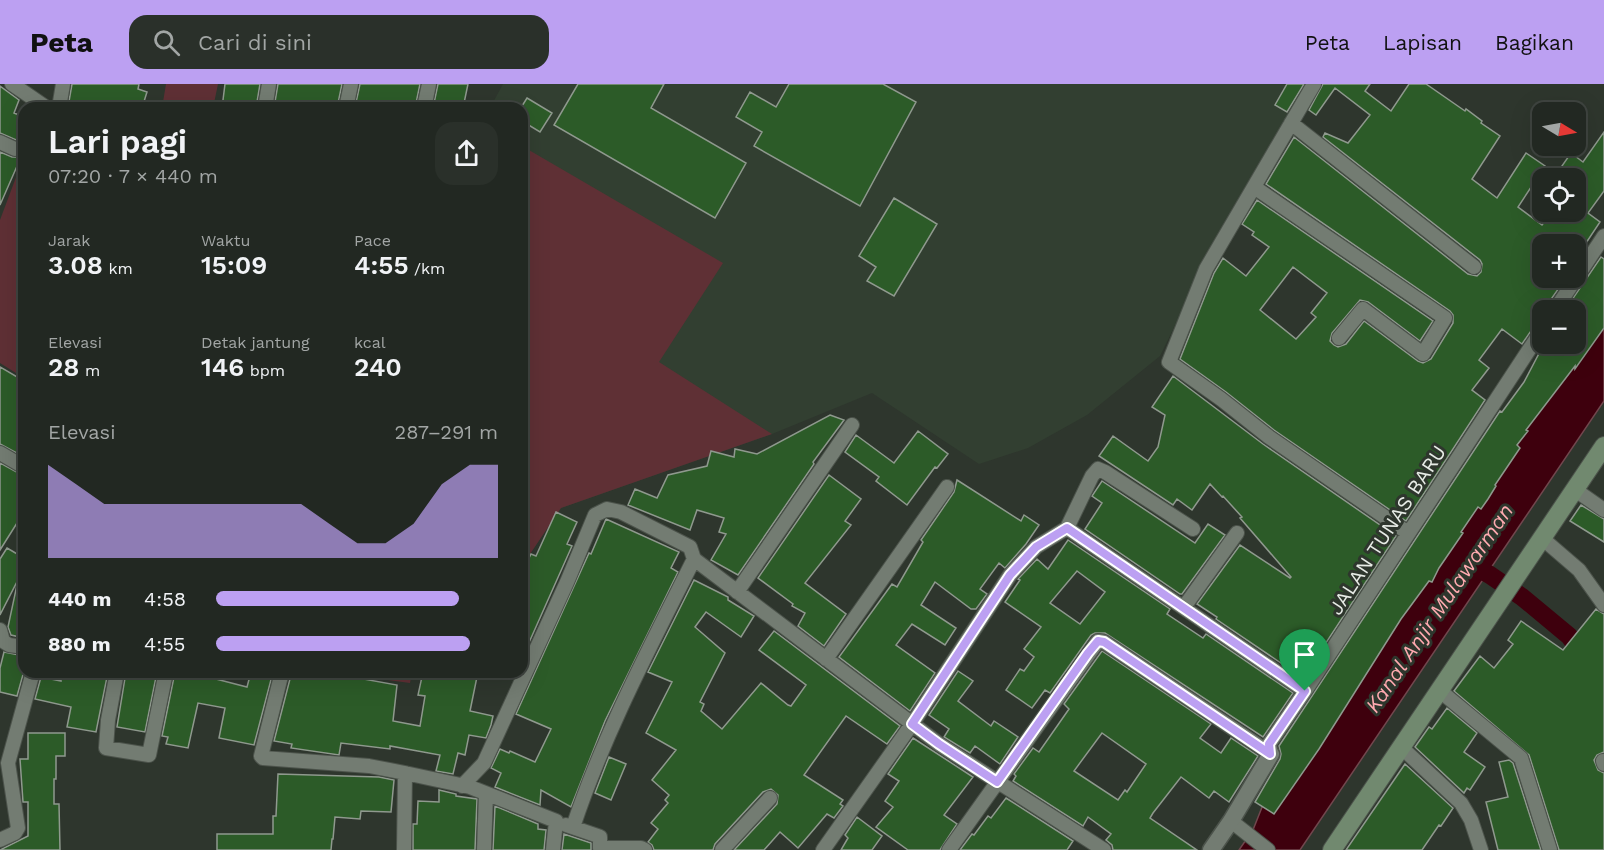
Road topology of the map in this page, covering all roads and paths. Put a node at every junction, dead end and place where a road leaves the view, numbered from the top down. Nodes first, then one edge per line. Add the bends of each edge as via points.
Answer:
1 (12, 84) edge
2 (63, 84) edge
3 (269, 84) edge
4 (351, 84) edge
5 (429, 84) edge
6 (1314, 84) edge
7 (38, 102) edge
8 (61, 102) edge
9 (266, 102) edge
10 (347, 102) edge
11 (425, 102) edge
12 (1291, 123) junction
13 (0, 142) edge
14 (15, 149) dead end
15 (1254, 187) junction
16 (1604, 236) edge
17 (1474, 267) dead end
18 (1562, 300) edge
19 (1339, 338) dead end
20 (1532, 345) edge
21 (852, 425) dead end
22 (1604, 446) edge
23 (0, 453) edge
24 (18, 464) edge
25 (947, 487) dead end
26 (1575, 489) junction
27 (1604, 510) edge
28 (1067, 528) junction
29 (1193, 529) dead end
30 (1237, 533) dead end
31 (1408, 533) junction
32 (1543, 539) junction
33 (694, 559) junction
34 (737, 592) junction
35 (1604, 605) edge
36 (1184, 607) junction
37 (0, 630) edge
38 (18, 646) edge
39 (826, 659) junction
40 (528, 667) edge
41 (31, 678) edge
42 (116, 678) edge
43 (165, 678) edge
44 (280, 678) edge
45 (523, 678) edge
46 (1439, 690) junction
47 (1305, 691) junction
48 (912, 724) junction
49 (1401, 747) junction
50 (1270, 754) junction
51 (405, 773) junction
52 (997, 782) junction
53 (462, 786) junction
54 (486, 794) junction
55 (770, 798) dead end
56 (556, 821) junction
57 (1231, 821) junction
58 (573, 827) junction
59 (0, 840) edge
60 (1094, 848) edge
61 (600, 849) edge
62 (404, 850) edge
63 (484, 850) edge
64 (553, 850) edge
65 (645, 850) edge
66 (722, 850) edge
67 (823, 850) edge
68 (949, 850) edge
69 (1211, 850) edge
70 (1269, 850) edge
71 (1332, 850) edge
72 (1481, 850) edge
73 (1550, 850) edge

1 - 7 street
2 - 8 street
3 - 9 street
4 - 10 street
5 - 11 street
6 - 12 street
12 - 15 street
12 - 17 street
13 - 14 street
15 - 19 street via 1445,318 1423,354 1362,309
15 - 31 street via 1206,269 1169,362
16 - 18 street
20 - 31 street, JALAN TUNAS BARU
21 - 34 street
22 - 26 main road
23 - 24 street
25 - 39 street
26 - 27 street
26 - 32 main road
28 - 29 street via 1098,469
28 - 36 street
28 - 48 street via 1036,547 1010,575
30 - 36 street
31 - 47 street, JALAN TUNAS BARU
32 - 35 street via 1580,570
32 - 46 main road
33 - 34 street
33 - 40 street via 690,547 621,512 607,509 595,515
33 - 58 street via 628,691 590,776
34 - 39 street
36 - 47 street
37 - 38 street via 3,641
39 - 48 street
41 - 59 street via 8,763 18,828
42 - 43 street via 106,748 148,755
44 - 51 street via 263,758 369,766
45 - 53 street via 484,763
46 - 49 main road
46 - 73 street via 1521,758
47 - 50 street, JALAN TUNAS BARU via 1269,744
48 - 52 street
48 - 67 street
49 - 71 main road
49 - 72 street via 1461,803
50 - 52 street via 1098,641
50 - 57 street
51 - 53 street
51 - 62 street
52 - 60 street
52 - 68 street
53 - 54 street
54 - 56 street
54 - 63 street
55 - 66 street
56 - 58 street
56 - 64 street
57 - 69 street
57 - 70 street
58 - 61 street via 600,837
61 - 65 street

